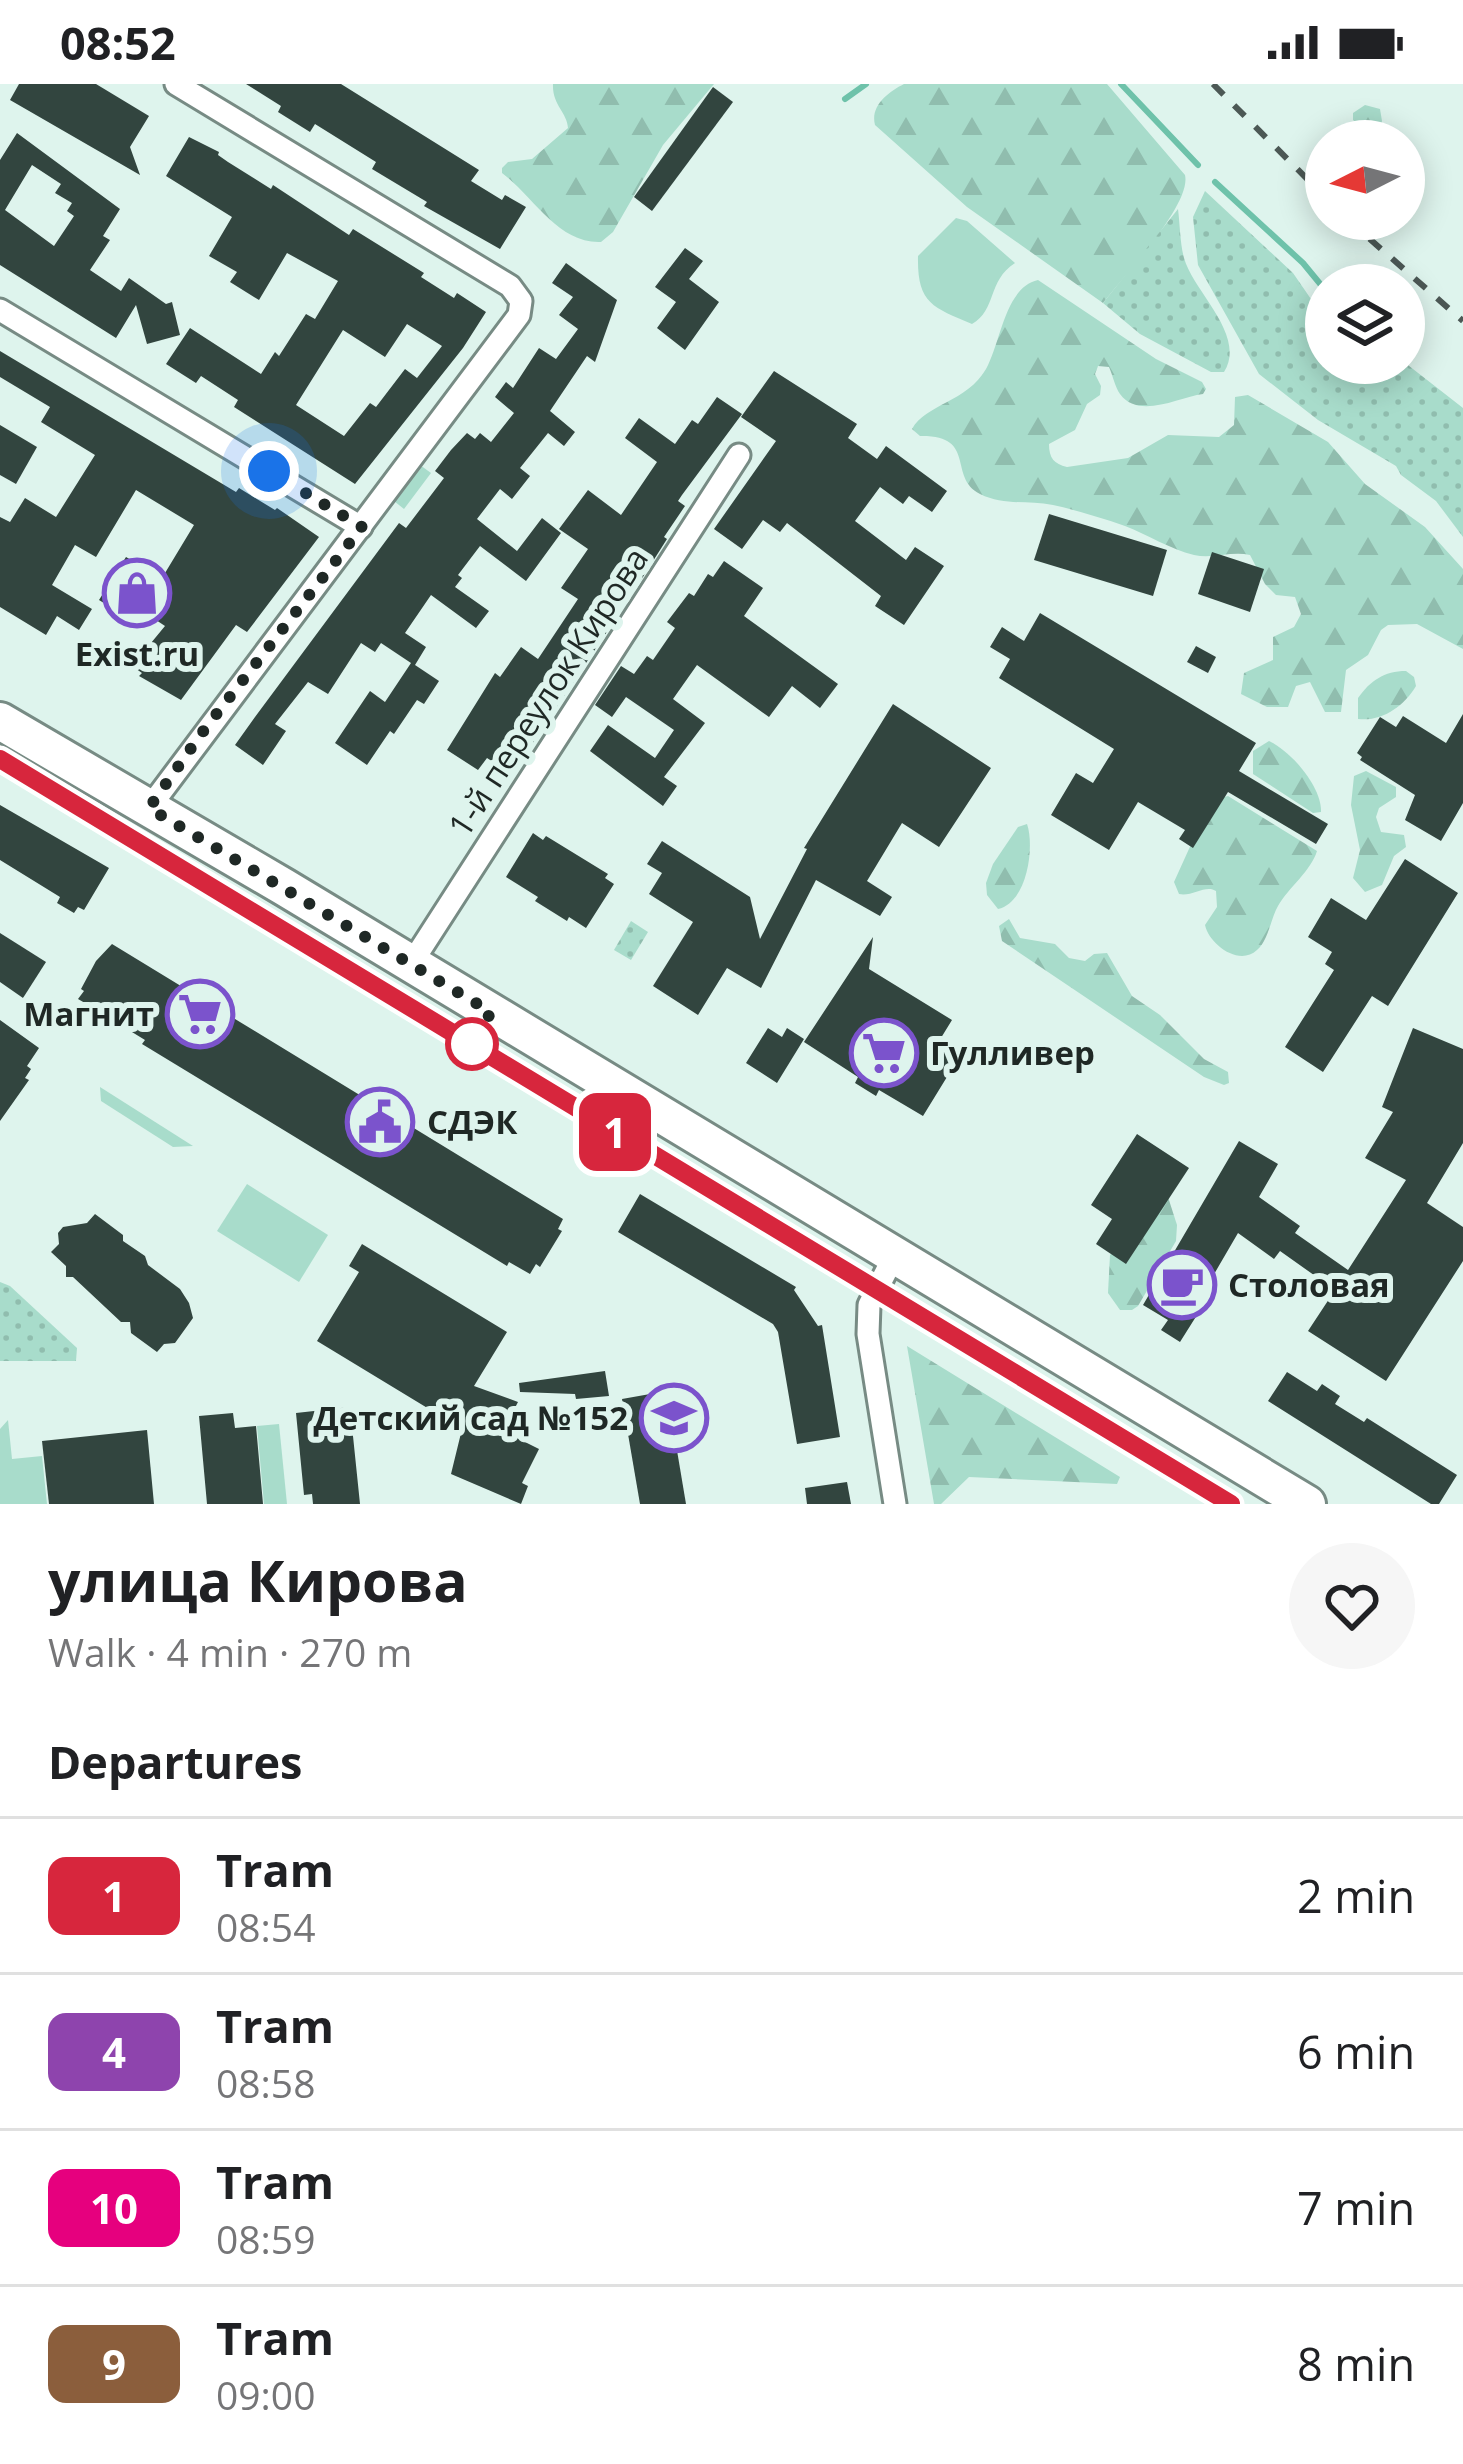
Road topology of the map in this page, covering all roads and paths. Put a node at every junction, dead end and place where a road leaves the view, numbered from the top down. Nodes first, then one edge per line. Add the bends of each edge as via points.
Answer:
1 (176, 84) edge
2 (0, 310) edge
3 (739, 454) dead end
4 (362, 527) junction
5 (0, 721) edge
6 (149, 808) junction
7 (412, 964) junction
8 (894, 1256) junction
9 (895, 1504) edge
10 (1307, 1504) edge

1 - 4 street via 510,286 521,301 519,315
2 - 4 street
3 - 7 street, 1-й переулок Кирова
4 - 6 street
5 - 6 main road
6 - 7 main road
7 - 8 main road
8 - 9 street via 868,1305 868,1334
8 - 10 main road

